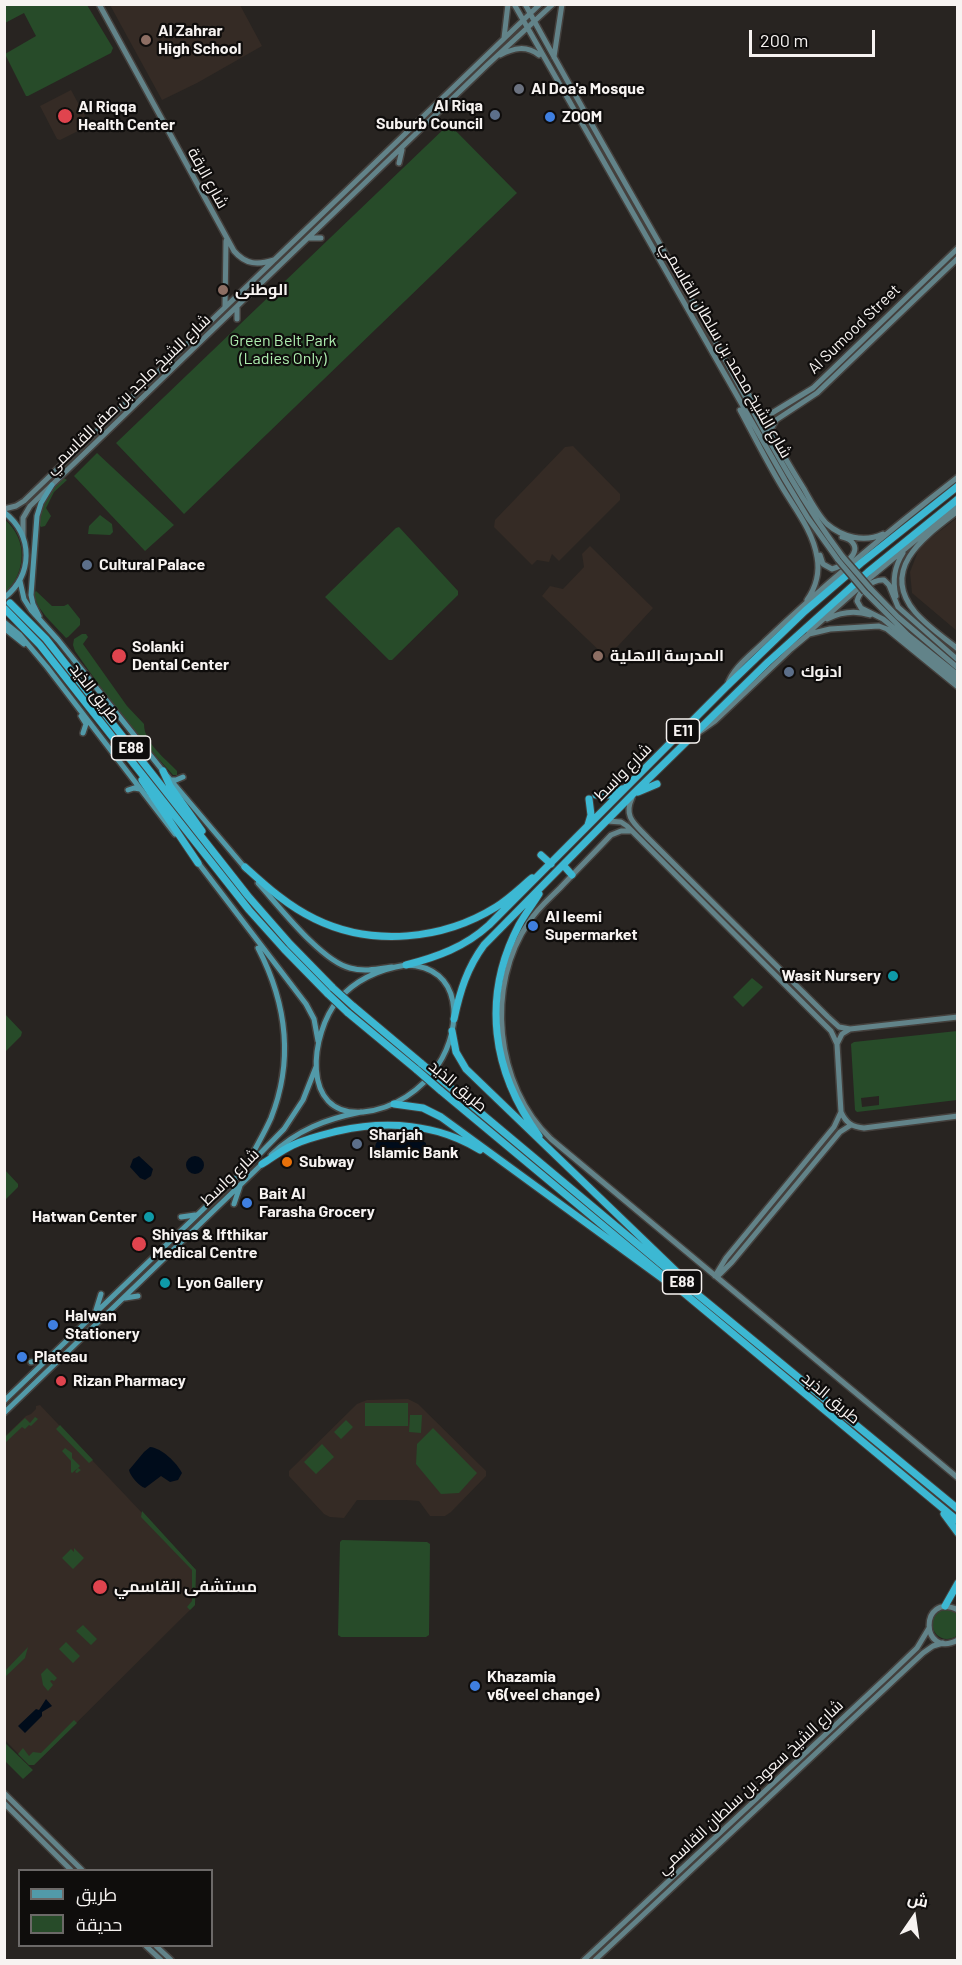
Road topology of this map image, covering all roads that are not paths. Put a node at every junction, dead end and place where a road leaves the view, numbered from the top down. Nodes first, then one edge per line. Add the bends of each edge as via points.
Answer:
1 (99, 4) edge
2 (508, 4) edge
3 (514, 4) edge
4 (525, 4) edge
5 (540, 4) edge
6 (554, 4) edge
7 (562, 4) edge
8 (530, 14) junction
9 (523, 21) junction
10 (535, 22) junction
11 (527, 29) junction
12 (504, 38) junction
13 (496, 57) junction
14 (544, 59) junction
15 (554, 59) junction
16 (402, 149) junction
17 (399, 163) dead end
18 (328, 209) junction
19 (324, 223) junction
20 (225, 237) junction
21 (308, 238) junction
22 (321, 238) dead end
23 (957, 248) edge
24 (957, 258) edge
25 (276, 259) junction
26 (237, 307) junction
27 (225, 308) junction
28 (237, 319) dead end
29 (736, 380) junction
30 (148, 382) junction
31 (731, 386) junction
32 (138, 403) junction
33 (759, 412) junction
34 (772, 413) junction
35 (776, 420) junction
36 (770, 430) junction
37 (957, 477) edge
38 (52, 485) junction
39 (957, 486) edge
40 (957, 499) edge
41 (957, 505) edge
42 (4, 511) edge
43 (957, 511) edge
44 (802, 519) junction
45 (828, 525) junction
46 (897, 526) junction
47 (933, 528) junction
48 (23, 536) junction
49 (908, 546) junction
50 (841, 559) junction
51 (20, 581) junction
52 (867, 590) junction
53 (6, 603) edge
54 (802, 607) junction
55 (902, 611) junction
56 (4, 622) edge
57 (43, 622) junction
58 (818, 624) junction
59 (782, 625) junction
60 (891, 626) junction
61 (919, 627) junction
62 (931, 627) junction
63 (4, 628) edge
64 (773, 628) dead end
65 (803, 638) junction
66 (957, 649) edge
67 (33, 650) junction
68 (957, 660) edge
69 (937, 665) junction
70 (957, 668) edge
71 (941, 673) junction
72 (957, 675) edge
73 (957, 681) edge
74 (726, 687) junction
75 (957, 687) edge
76 (79, 708) junction
77 (83, 733) dead end
78 (693, 734) junction
79 (123, 750) junction
80 (163, 771) junction
81 (183, 777) dead end
82 (170, 780) junction
83 (657, 784) dead end
84 (629, 785) junction
85 (140, 789) junction
86 (128, 790) dead end
87 (633, 794) junction
88 (596, 795) dead end
89 (589, 799) dead end
90 (607, 821) junction
91 (585, 830) junction
92 (632, 832) junction
93 (644, 833) junction
94 (541, 855) dead end
95 (218, 859) junction
96 (198, 863) junction
97 (551, 864) junction
98 (564, 866) junction
99 (245, 867) junction
100 (542, 874) junction
101 (572, 874) junction
102 (543, 887) junction
103 (250, 933) junction
104 (406, 965) junction
105 (392, 967) junction
106 (331, 991) junction
107 (811, 1011) junction
108 (828, 1017) junction
109 (957, 1017) edge
110 (454, 1019) junction
111 (850, 1029) junction
112 (452, 1031) junction
113 (318, 1041) junction
114 (837, 1044) junction
115 (316, 1067) junction
116 (419, 1067) junction
117 (394, 1104) junction
118 (361, 1112) junction
119 (841, 1112) junction
120 (957, 1116) edge
121 (851, 1125) junction
122 (827, 1136) junction
123 (833, 1140) junction
124 (549, 1150) junction
125 (262, 1164) junction
126 (507, 1165) junction
127 (244, 1170) junction
128 (240, 1186) junction
129 (234, 1204) dead end
130 (197, 1215) junction
131 (181, 1217) dead end
132 (729, 1260) junction
133 (706, 1268) junction
134 (716, 1276) junction
135 (726, 1284) junction
136 (676, 1285) junction
137 (691, 1289) junction
138 (101, 1294) dead end
139 (138, 1296) dead end
140 (124, 1298) junction
141 (95, 1312) junction
142 (50, 1357) junction
143 (31, 1362) dead end
144 (4, 1401) edge
145 (4, 1413) edge
146 (921, 1479) junction
147 (957, 1479) edge
148 (926, 1495) junction
149 (957, 1504) edge
150 (957, 1509) edge
151 (957, 1521) edge
152 (957, 1533) edge
153 (957, 1582) edge
154 (948, 1606) junction
155 (957, 1608) edge
156 (928, 1628) junction
157 (957, 1640) edge
158 (944, 1643) junction
159 (834, 1726) junction
160 (834, 1737) junction
161 (4, 1793) edge
162 (5, 1804) edge
163 (22, 1812) junction
164 (70, 1869) edge
165 (81, 1869) edge
166 (147, 1947) edge
167 (157, 1947) edge
168 (161, 1960) edge
169 (171, 1960) edge
170 (584, 1960) edge
171 (595, 1960) edge

1 - 20 street, شارع الرقة
2 - 12 street
3 - 9 street, شارع الشيخ محمد بن سلطان القاسمي
4 - 8 street, شارع الشيخ محمد بن سلطان القاسمي
5 - 8 street, شارع الشيخ ماجد بن صقر القاسمي
6 - 10 street, شارع الشيخ ماجد بن صقر القاسمي
7 - 15 street
8 - 9 street, شارع الشيخ ماجد بن صقر القاسمي
8 - 10 street, شارع الشيخ محمد بن سلطان القاسمي
9 - 11 street, شارع الشيخ محمد بن سلطان القاسمي
9 - 12 street, شارع الشيخ ماجد بن صقر القاسمي
10 - 11 street, شارع الشيخ ماجد بن صقر القاسمي
10 - 15 street, شارع الشيخ محمد بن سلطان القاسمي
11 - 13 street, شارع الشيخ ماجد بن صقر القاسمي
11 - 14 street, شارع الشيخ محمد بن سلطان القاسمي
12 - 18 street, شارع الشيخ ماجد بن صقر القاسمي
13 - 14 street via 520,48
13 - 16 street, شارع الشيخ ماجد بن صقر القاسمي
14 - 31 street, شارع الشيخ محمد بن سلطان القاسمي
15 - 29 street, شارع الشيخ محمد بن سلطان القاسمي
16 - 17 street
16 - 19 street, شارع الشيخ ماجد بن صقر القاسمي
18 - 19 street via 331,212
18 - 25 street, شارع الشيخ ماجد بن صقر القاسمي
19 - 21 street, شارع الشيخ ماجد بن صقر القاسمي
20 - 25 street, شارع الرقة via 247,262
20 - 27 street, شارع الرقة
21 - 22 street
21 - 26 street, شارع الشيخ ماجد بن صقر القاسمي
23 - 34 street, Al Sumood Street via 813,388
24 - 35 street, Al Sumood Street via 817,393
25 - 27 street, شارع الشيخ ماجد بن صقر القاسمي
26 - 28 street
26 - 32 street, شارع الشيخ ماجد بن صقر القاسمي
27 - 30 street, شارع الشيخ ماجد بن صقر القاسمي
29 - 33 street
29 - 50 street, شارع الشيخ محمد بن سلطان القاسمي
30 - 32 street via 135,399
30 - 42 street, شارع الشيخ ماجد بن صقر القاسمي via 24,501
31 - 44 street via 753,436
31 - 50 street, شارع الشيخ محمد بن سلطان القاسمي via 801,507
32 - 38 street, شارع الشيخ ماجد بن صقر القاسمي
33 - 34 street
33 - 36 street
34 - 35 street via 770,418
35 - 36 street, Al Sumood Street
36 - 45 street
37 - 46 street
38 - 48 street, شارع الشيخ ماجد بن صقر القاسمي via 27,510
38 - 57 main road via 39,509 35,532 31,595
39 - 74 highway, شارع واسط / E11 via 813,604
40 - 78 highway, شارع واسط / E11 via 815,618
41 - 47 street
42 - 48 main road
43 - 47 street
44 - 45 street via 814,536 823,564 834,569 850,558 855,548
44 - 54 street via 818,563 815,586
45 - 46 street via 861,538 877,537
46 - 54 street
47 - 49 street
47 - 62 street via 911,552 903,575 910,604
48 - 51 main road via 27,559
49 - 55 street via 897,564 894,580
49 - 58 street
50 - 52 street, شارع الشيخ محمد بن سلطان القاسمي, bridge
51 - 53 main road
51 - 57 main road via 27,605
52 - 70 street, شارع الشيخ محمد بن سلطان القاسمي
52 - 72 street, شارع الشيخ محمد بن سلطان القاسمي via 908,635
53 - 79 highway, طريق الذيد / E88
53 - 95 highway, طريق الذيد / E88 via 46,639
54 - 59 street
55 - 60 street via 884,580 874,582 859,594 861,608
55 - 61 street
56 - 67 main road
57 - 80 main road
58 - 60 street via 849,612 874,616
58 - 65 street
59 - 64 street
59 - 74 street via 738,668
60 - 69 street
61 - 62 street
61 - 68 street
62 - 66 street
63 - 67 main road
65 - 71 street via 823,630 879,627 891,632
65 - 78 street via 715,721
67 - 76 main road
69 - 71 street
69 - 73 street
71 - 75 street
74 - 84 highway, شارع واسط / E11
76 - 77 main road via 86,724
76 - 85 main road
78 - 87 highway, شارع واسط / E11
79 - 96 highway
79 - 106 highway, طريق الذيد / E88 via 249,910 291,957
80 - 82 main road
80 - 95 highway
81 - 82 main road
82 - 99 main road
83 - 87 highway
84 - 88 highway via 609,795
84 - 91 highway, شارع واسط / E11
85 - 86 main road
85 - 96 main road
87 - 90 highway, شارع واسط / E11
87 - 93 street via 628,813
89 - 91 highway via 591,815
90 - 92 street via 621,822
90 - 98 highway, شارع واسط / E11
91 - 97 highway, شارع واسط / E11
92 - 93 street
92 - 101 street via 611,835
92 - 107 street
93 - 108 street
94 - 97 highway
95 - 106 highway, طريق الذيد / E88
96 - 103 main road
97 - 100 highway, شارع واسط / E11
98 - 101 highway
98 - 102 highway, شارع واسط / E11
99 - 100 highway via 276,894 317,920 355,932 386,936 425,934 461,925 494,909
99 - 105 main road via 333,961 358,970
100 - 104 highway, شارع واسط / E11 via 468,942
101 - 133 street via 529,921 510,960 502,1023 512,1076 525,1105 546,1134
102 - 110 highway, شارع واسط / E11 via 474,957
102 - 124 highway via 508,950 498,986 496,1015 498,1045 510,1087
103 - 113 main road via 306,1004
103 - 127 main road via 277,990 285,1053 275,1105
104 - 105 main road
104 - 110 main road via 422,966 442,978 451,993
105 - 113 main road via 346,991 326,1019
106 - 116 highway, طريق الذيد / E88, bridge
107 - 108 street via 824,1020
107 - 114 street via 831,1031
108 - 111 street via 839,1027
109 - 111 street
110 - 112 main road
111 - 114 street
112 - 117 main road via 445,1054 429,1077
112 - 124 highway via 456,1052 466,1069
113 - 115 main road
114 - 119 street
115 - 118 main road via 320,1087 332,1103
115 - 127 main road, شارع واسط via 291,1120
116 - 136 highway, طريق الذيد / E88, bridge via 441,1090
116 - 137 highway, طريق الذيد / E88, bridge via 445,1083
117 - 118 main road
117 - 126 highway via 432,1112
118 - 125 main road, شارع واسط via 305,1129
119 - 121 street
119 - 122 street
120 - 121 street via 864,1128
121 - 123 street
122 - 123 street
122 - 132 street
123 - 132 street
124 - 137 highway
125 - 126 highway via 317,1136 388,1125 441,1133
125 - 128 main road, شارع واسط
126 - 136 highway via 659,1277
127 - 130 main road, شارع واسط
128 - 129 main road
128 - 140 main road, شارع واسط
130 - 131 main road
130 - 141 main road, شارع واسط
132 - 133 street
132 - 134 street
132 - 135 street via 724,1275
133 - 134 street
134 - 135 street
135 - 147 street
136 - 148 highway, طريق الذيد / E88
137 - 146 highway, طريق الذيد / E88
138 - 141 main road
139 - 140 main road
140 - 145 main road, شارع واسط
141 - 142 main road, شارع واسط
142 - 143 main road
142 - 144 main road, شارع واسط
146 - 149 highway
146 - 150 highway, طريق الذيد / E88
148 - 151 highway, طريق الذيد / E88
148 - 152 highway
153 - 154 highway
154 - 155 street
154 - 156 street, شارع الشيخ سعود بن سلطان القاسمي via 932,1613
156 - 158 street via 934,1638
156 - 159 street, شارع الشيخ سعود بن سلطان القاسمي via 917,1648
157 - 158 street, شارع الشيخ سعود بن سلطان القاسمي
158 - 160 street, شارع الشيخ سعود بن سلطان القاسمي via 926,1650
159 - 160 street
159 - 170 street, شارع الشيخ سعود بن سلطان القاسمي
160 - 171 street, شارع الشيخ سعود بن سلطان القاسمي
161 - 163 street
162 - 163 street via 9,1802
162 - 164 street
163 - 165 street
166 - 168 street
167 - 169 street

